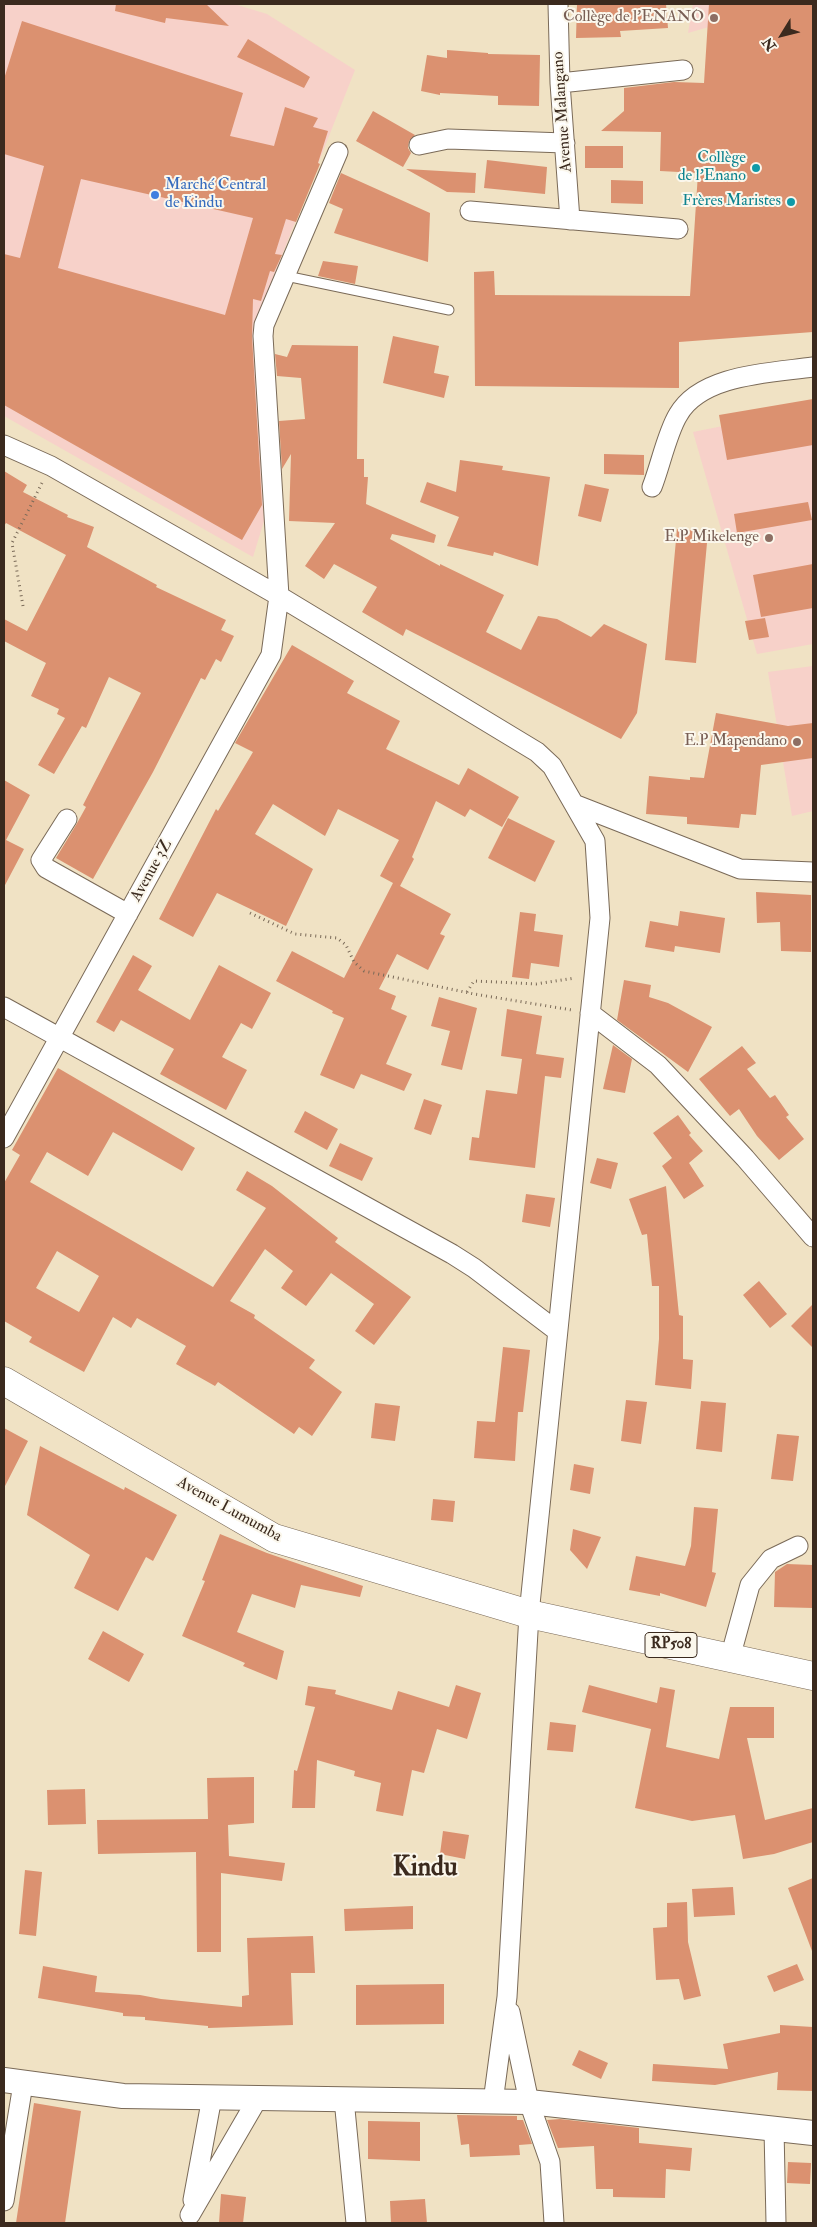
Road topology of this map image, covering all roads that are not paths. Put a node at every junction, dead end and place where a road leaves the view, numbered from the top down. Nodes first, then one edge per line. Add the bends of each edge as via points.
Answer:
1 (558, 4) edge
2 (683, 70) dead end
3 (560, 83) junction
4 (566, 143) junction
5 (419, 145) dead end
6 (338, 152) dead end
7 (470, 211) dead end
8 (570, 220) junction
9 (678, 229) dead end
10 (286, 276) junction
11 (449, 310) dead end
12 (813, 367) edge
13 (4, 445) edge
14 (652, 487) dead end
15 (279, 596) junction
16 (574, 804) junction
17 (67, 819) dead end
18 (813, 872) edge
19 (128, 914) junction
20 (4, 1007) edge
21 (590, 1013) junction
22 (59, 1038) junction
23 (4, 1138) edge
24 (813, 1237) edge
25 (557, 1331) junction
26 (4, 1381) edge
27 (798, 1546) dead end
28 (529, 1614) junction
29 (730, 1658) junction
30 (813, 1676) edge
31 (507, 1996) junction
32 (13, 2082) edge
33 (212, 2097) junction
34 (258, 2098) junction
35 (344, 2100) junction
36 (493, 2102) junction
37 (529, 2102) junction
38 (774, 2129) junction
39 (813, 2133) edge
40 (4, 2201) edge
41 (189, 2219) edge
42 (356, 2223) edge
43 (554, 2223) edge
44 (776, 2223) edge

1 - 3 street, Avenue Malangano
2 - 3 street
3 - 4 street, Avenue Malangano
4 - 5 street via 448,139
4 - 8 street, Avenue Malangano
6 - 10 street, Avenue 3Z
7 - 8 street
8 - 9 street
10 - 11 lane
10 - 15 street, Avenue 3Z via 264,325 263,336
12 - 14 street via 733,379 695,394 678,416
13 - 15 street via 51,466
15 - 16 street via 537,752 552,766
15 - 19 street, Avenue 3Z via 271,655
16 - 18 street via 740,869
16 - 21 street via 595,841 600,918
17 - 19 street via 41,860 46,868
19 - 22 street, Avenue 3Z
20 - 22 street
21 - 24 street via 658,1065
21 - 25 street
22 - 23 street, Avenue 3Z
22 - 25 street via 452,1254
25 - 28 street
26 - 28 main road, Avenue Lumumba via 274,1538
27 - 29 street via 771,1559 750,1585
28 - 29 main road, RP508
28 - 31 street
29 - 30 main road, RP508
31 - 36 street
31 - 37 street
32 - 33 street via 123,2096
32 - 40 street
33 - 34 street
33 - 41 street
34 - 35 street
34 - 41 street
35 - 36 street
35 - 42 street
36 - 37 street
37 - 38 street
37 - 43 street via 550,2162
38 - 39 street
38 - 44 street

